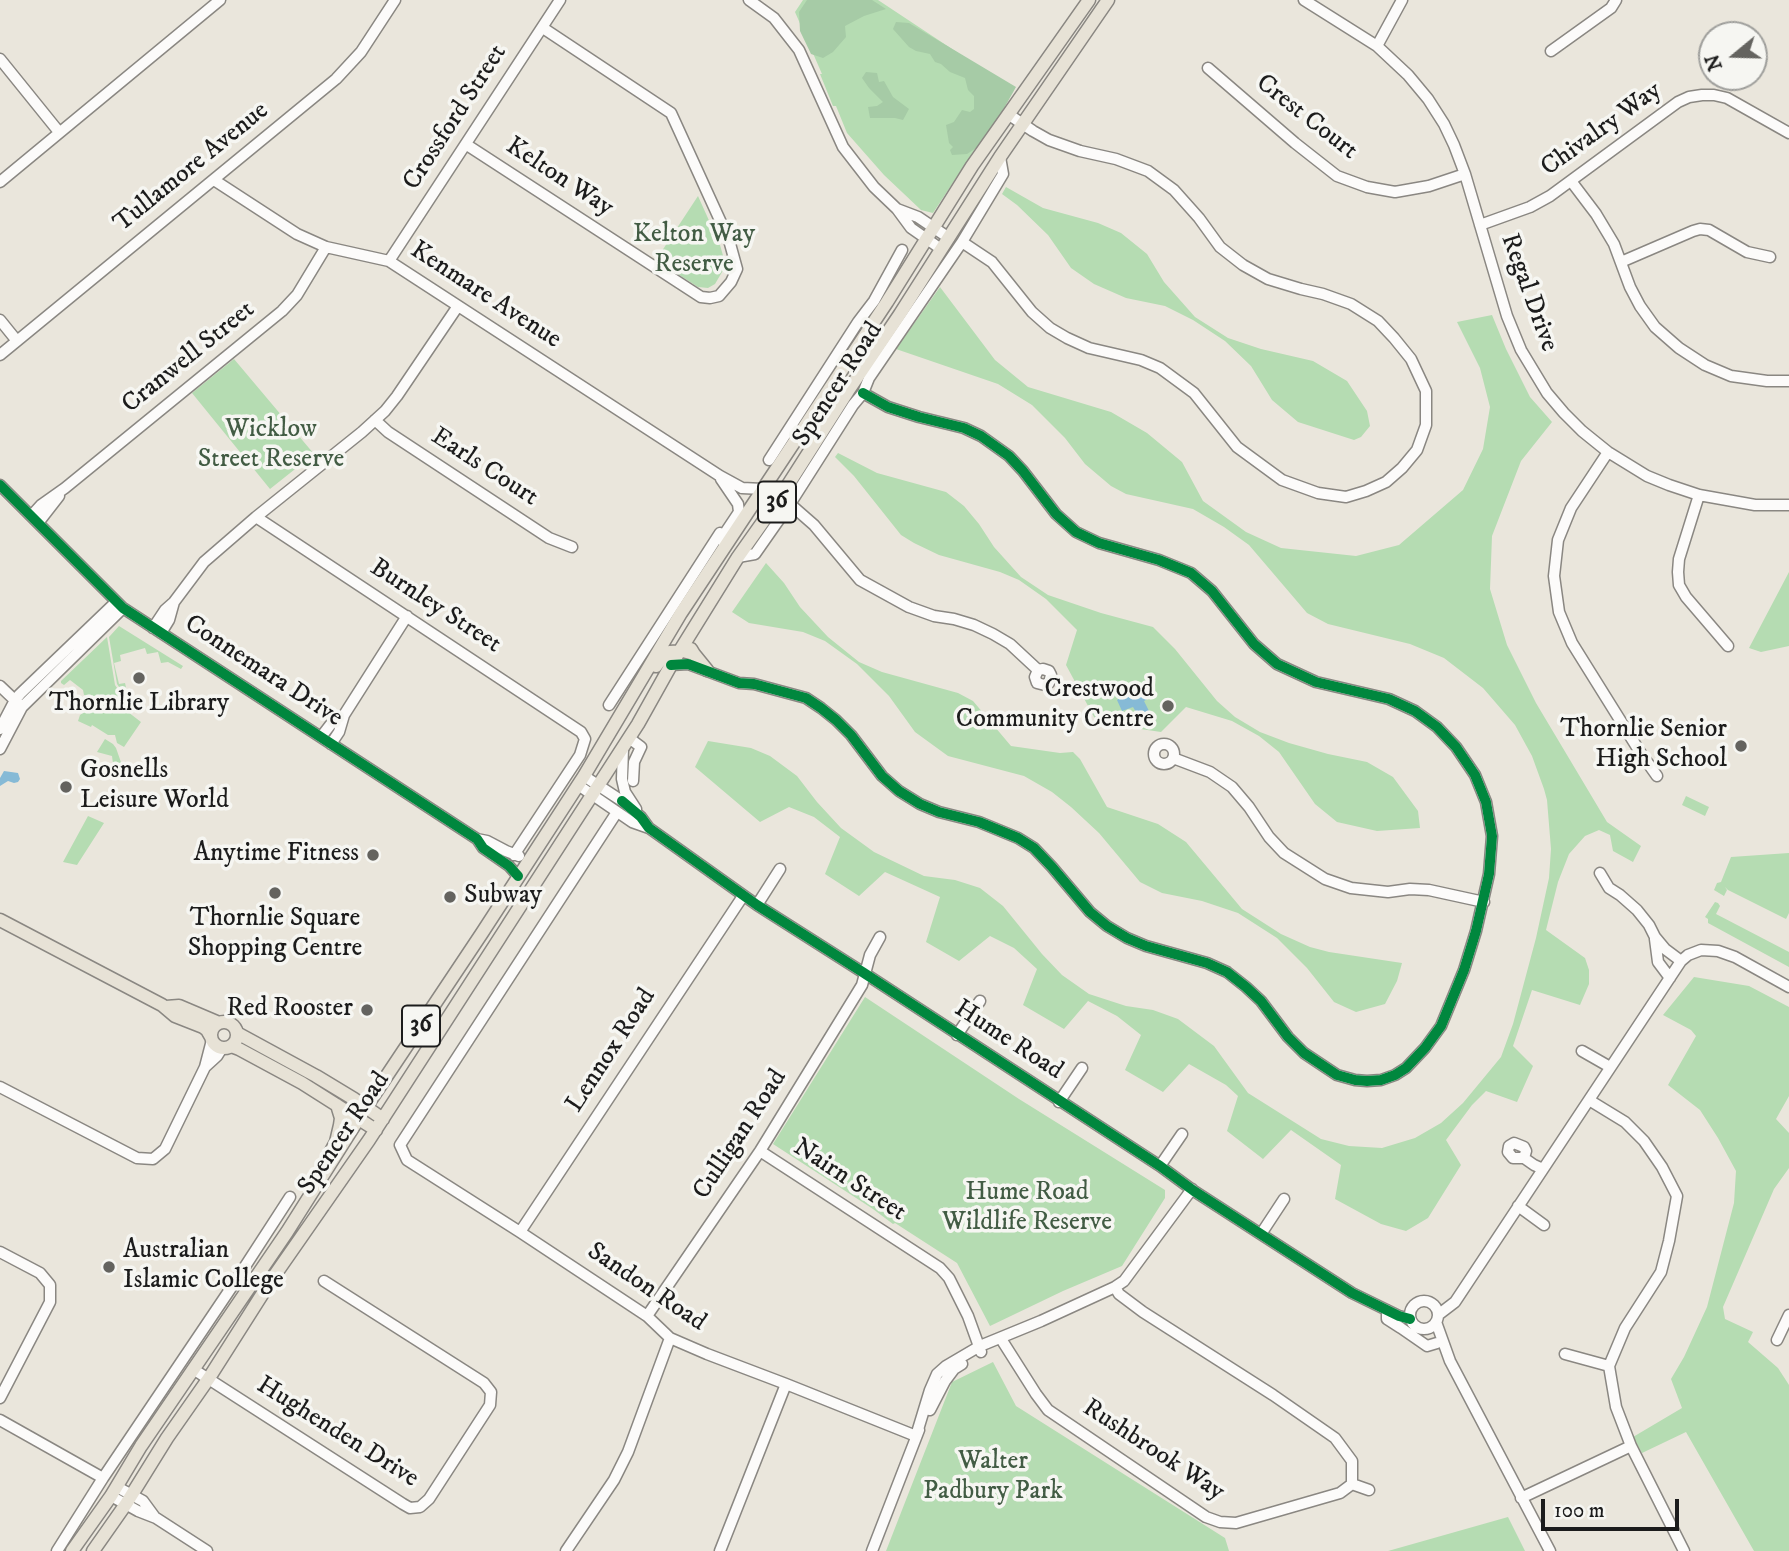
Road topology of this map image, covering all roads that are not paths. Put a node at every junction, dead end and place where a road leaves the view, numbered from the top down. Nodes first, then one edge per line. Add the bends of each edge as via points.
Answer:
1 (220, 0) edge
2 (395, 0) edge
3 (560, 0) edge
4 (749, 0) edge
5 (1106, 0) edge
6 (1304, 0) edge
7 (1402, 0) edge
8 (1616, 0) edge
9 (1087, 2) edge
10 (543, 28) junction
11 (1377, 46) junction
12 (1551, 51) dead end
13 (0, 59) edge
14 (1044, 63) junction
15 (1208, 68) dead end
16 (1008, 114) junction
17 (1022, 124) junction
18 (59, 132) junction
19 (1789, 133) edge
20 (467, 145) junction
21 (1000, 156) junction
22 (1465, 174) junction
23 (214, 180) junction
24 (1571, 181) junction
25 (0, 182) edge
26 (897, 209) junction
27 (1480, 225) junction
28 (933, 227) junction
29 (949, 238) junction
30 (926, 239) junction
31 (962, 242) junction
32 (326, 247) junction
33 (941, 249) junction
34 (902, 250) dead end
35 (1770, 257) dead end
36 (389, 261) junction
37 (1621, 262) junction
38 (880, 301) junction
39 (458, 306) junction
40 (0, 320) edge
41 (17, 341) junction
42 (0, 355) edge
43 (1789, 381) edge
44 (863, 393) junction
45 (375, 420) junction
46 (790, 426) junction
47 (794, 444) junction
48 (1608, 452) junction
49 (769, 460) dead end
50 (720, 476) junction
51 (0, 485) edge
52 (763, 489) junction
53 (1699, 495) junction
54 (785, 502) junction
55 (1789, 505) edge
56 (256, 517) junction
57 (34, 519) junction
58 (720, 533) dead end
59 (572, 547) dead end
60 (724, 550) junction
61 (728, 572) junction
62 (692, 586) junction
63 (119, 605) junction
64 (407, 616) junction
65 (157, 630) junction
66 (1728, 646) dead end
67 (680, 651) junction
68 (694, 654) junction
69 (671, 664) junction
70 (707, 670) junction
71 (1038, 670) dead end
72 (0, 686) edge
73 (19, 704) junction
74 (609, 705) dead end
75 (344, 715) junction
76 (0, 729) edge
77 (321, 737) junction
78 (606, 738) junction
79 (585, 739) junction
80 (626, 743) junction
81 (331, 744) junction
82 (0, 749) edge
83 (1174, 758) dead end
84 (1657, 776) dead end
85 (581, 781) junction
86 (633, 781) dead end
87 (596, 790) junction
88 (617, 812) junction
89 (641, 817) junction
90 (649, 828) junction
91 (477, 839) junction
92 (514, 855) junction
93 (530, 859) junction
94 (780, 869) dead end
95 (1600, 873) dead end
96 (518, 876) junction
97 (743, 895) junction
98 (1484, 902) junction
99 (522, 903) junction
100 (757, 905) junction
101 (0, 920) edge
102 (880, 937) dead end
103 (1654, 937) junction
104 (1681, 961) junction
105 (864, 974) junction
106 (1670, 978) junction
107 (446, 987) junction
108 (1789, 987) edge
109 (980, 1001) dead end
110 (166, 1007) junction
111 (219, 1023) junction
112 (236, 1033) junction
113 (957, 1035) junction
114 (219, 1043) junction
115 (1582, 1051) dead end
116 (274, 1053) junction
117 (1610, 1067) junction
118 (1082, 1068) dead end
119 (275, 1069) junction
120 (0, 1087) edge
121 (1590, 1100) junction
122 (1059, 1102) junction
123 (337, 1105) junction
124 (363, 1113) junction
125 (379, 1125) junction
126 (1182, 1134) dead end
127 (760, 1151) junction
128 (1524, 1158) dead end
129 (407, 1160) joint
130 (1160, 1166) junction
131 (1543, 1168) junction
132 (323, 1175) junction
133 (1188, 1187) junction
134 (290, 1197) dead end
135 (1284, 1199) dead end
136 (1518, 1206) junction
137 (1544, 1225) dead end
138 (520, 1231) junction
139 (1261, 1234) junction
140 (0, 1252) edge
141 (324, 1281) dead end
142 (1115, 1287) junction
143 (1461, 1291) junction
144 (1430, 1302) junction
145 (1413, 1306) junction
146 (1382, 1308) junction
147 (1789, 1315) edge
148 (647, 1316) junction
149 (1410, 1319) junction
150 (1041, 1321) junction
151 (1433, 1322) junction
152 (670, 1338) junction
153 (1777, 1340) dead end
154 (1003, 1342) junction
155 (1437, 1343) junction
156 (981, 1349) junction
157 (1565, 1354) dead end
158 (1450, 1361) junction
159 (1609, 1366) junction
160 (193, 1369) junction
161 (208, 1378) junction
162 (786, 1384) junction
163 (0, 1398) edge
164 (0, 1420) edge
165 (916, 1436) junction
166 (1631, 1446) junction
167 (103, 1478) junction
168 (1352, 1485) junction
169 (1368, 1490) dead end
170 (114, 1491) junction
171 (1521, 1498) junction
172 (128, 1500) junction
173 (57, 1551) edge
174 (72, 1551) edge
175 (93, 1551) edge
176 (207, 1551) edge
177 (566, 1551) edge
178 (720, 1551) edge
179 (872, 1551) edge
180 (1550, 1551) edge
181 (1684, 1551) edge

1 - 18 street
2 - 23 street, Tullamore Avenue via 350,65
3 - 10 street, Crossford Street
4 - 26 street via 774,18 799,50 843,147
5 - 14 main road via 1098,3 1051,69 1046,70
5 - 17 main road, Spencer Road / 36
6 - 11 street, Regal Drive
7 - 11 street
8 - 12 street
9 - 14 main road, Spencer Road / 36
10 - 20 street, Crossford Street
10 - 20 street, Kelton Way via 671,113 729,240 737,269 731,282 719,296 701,298
11 - 22 street, Regal Drive via 1428,99
13 - 18 street
14 - 16 main road, Spencer Road / 36
15 - 22 street, Crest Court via 1337,176 1395,192
16 - 17 street
16 - 28 main road, Spencer Road / 36
17 - 21 main road, Spencer Road / 36
17 - 31 street via 1080,151 1148,171 1174,190 1220,247 1243,265 1268,279 1351,304 1378,321 1411,359 1426,391 1426,425 1417,450 1386,482 1346,497 1282,480 1237,447 1194,393 1160,368 1089,348 1050,328 992,262
18 - 25 street
19 - 24 street, Chivalry Way via 1727,98 1702,94 1678,102
20 - 36 street, Crossford Street
21 - 29 main road, Spencer Road / 36
21 - 31 street, Spencer Road via 1003,174
22 - 27 street, Regal Drive
23 - 32 street, Kenmare Avenue
23 - 41 street, Tullamore Avenue
24 - 27 street, Chivalry Way via 1530,207
24 - 37 street via 1596,214
26 - 28 street
26 - 30 street
27 - 48 street, Regal Drive via 1507,316 1533,372 1564,413
28 - 29 street
28 - 30 main road, Spencer Road / 36
29 - 33 main road, Spencer Road / 36
30 - 33 street
30 - 38 main road, Spencer Road / 36
31 - 44 street, Spencer Road
32 - 36 street, Kenmare Avenue
32 - 57 street, Cranwell Street via 282,311 54,495
33 - 54 main road, Spencer Road / 36
34 - 38 street, Spencer Road
35 - 37 street via 1700,229
36 - 39 street, Kenmare Avenue
37 - 43 street via 1640,306 1679,348 1731,376
38 - 46 street, Spencer Road
38 - 47 main road, Spencer Road / 36
39 - 45 street
39 - 50 street, Kenmare Avenue
40 - 41 street
41 - 42 street, Tullamore Avenue
44 - 54 street, Spencer Road
44 - 98 street via 888,407 964,428 995,444 1076,532 1191,573 1277,664 1316,682 1389,699 1437,727 1457,747 1486,802 1492,836
45 - 56 street
45 - 59 street, Earls Court via 550,538
46 - 47 street, Spencer Road
46 - 49 street, Spencer Road
47 - 52 main road, Spencer Road / 36
48 - 53 street, Regal Drive via 1647,476
48 - 84 street via 1571,508 1558,540 1554,576 1559,612 1572,643
50 - 52 street, Kenmare Avenue via 742,488
50 - 60 street, Kenmare Avenue via 739,512 725,533
51 - 57 street, Connemara Drive
52 - 60 main road, Spencer Road / 36
53 - 55 street, Regal Drive via 1755,505
53 - 66 street via 1679,559 1679,585
54 - 61 main road, Spencer Road / 36
54 - 62 main road via 762,511 708,592
54 - 71 street via 814,526 860,580 909,607 993,634
56 - 64 street, Burnley Street
56 - 65 street via 204,562 165,610
57 - 63 street, Connemara Drive
58 - 62 street, Spencer Road
60 - 62 main road, Spencer Road / 36
61 - 67 main road, Spencer Road / 36
61 - 68 main road via 729,585 692,641
62 - 74 street, Spencer Road
62 - 78 main road, Spencer Road / 36 via 681,613
63 - 65 street, Connemara Drive
63 - 73 street
64 - 75 street
64 - 79 street, Burnley Street
65 - 77 street, Connemara Drive
67 - 68 main road
67 - 69 main road, Spencer Road / 36
67 - 78 main road via 659,660 620,725
68 - 70 main road
69 - 70 street
69 - 80 main road, Spencer Road / 36
70 - 98 street via 739,683 806,698 851,735 899,791 920,804 979,822 1034,848 1090,912 1127,938 1227,972 1261,1001 1304,1053 1338,1075 1381,1080 1415,1060 1453,1001
72 - 73 street
73 - 76 street
73 - 82 street
75 - 77 street
75 - 81 street
77 - 81 street, Connemara Drive
78 - 79 street
78 - 85 main road, Spencer Road / 36
79 - 92 street via 580,755
80 - 86 street via 641,747
80 - 87 main road, Spencer Road / 36
80 - 89 street, Hume Road via 623,784
81 - 91 street, Connemara Drive
83 - 98 street via 1210,772 1232,787 1283,853 1325,879 1351,888 1429,890
85 - 87 street, Hume Road
85 - 93 main road, Spencer Road / 36
87 - 88 street, Hume Road
87 - 89 street, Hume Road
87 - 99 main road, Spencer Road / 36
88 - 90 street, Hume Road
88 - 129 street, Spencer Road via 400,1145
89 - 90 street, Hume Road
90 - 97 street, Hume Road
91 - 92 street, Connemara Drive
91 - 96 street, Connemara Drive
92 - 93 street, Connemara Drive
93 - 96 main road, Spencer Road / 36
94 - 100 street
95 - 103 street via 1609,888 1637,910
96 - 107 main road, Spencer Road / 36
97 - 100 street, Hume Road
97 - 138 street, Lennox Road
99 - 107 main road via 507,914 459,985
99 - 125 main road, Spencer Road / 36
100 - 105 street, Hume Road
101 - 110 main road
102 - 105 street
103 - 104 street
103 - 106 street via 1658,962
104 - 106 street
104 - 108 street via 1701,950 1718,951
105 - 113 street, Hume Road
105 - 127 street, Culligan Road via 862,985
106 - 117 street
107 - 124 main road, Spencer Road / 36
109 - 113 street, Hume Road
110 - 111 main road via 179,1006
110 - 114 main road via 175,1016 203,1027
111 - 112 main road via 232,1025
111 - 114 main road via 212,1028
112 - 114 main road via 235,1040
112 - 116 main road
113 - 122 street, Hume Road
114 - 119 main road
114 - 120 street via 217,1056 205,1067 165,1149 153,1159 137,1158
115 - 117 street
116 - 119 main road
116 - 124 main road via 316,1076
117 - 121 street
118 - 122 street, Hume Road
119 - 123 main road
121 - 131 street
121 - 159 street via 1625,1122 1644,1141 1678,1196 1661,1272 1625,1328
122 - 130 street, Hume Road
123 - 124 main road
123 - 132 main road via 339,1129 322,1165
124 - 125 main road
124 - 132 main road, Spencer Road / 36
125 - 161 main road, Spencer Road / 36
126 - 130 street
127 - 148 street, Culligan Road
127 - 156 street, Nairn Street via 940,1268
128 - 131 street
129 - 138 street, Sandon Road
130 - 133 street, Hume Road
131 - 136 street
132 - 160 main road, Spencer Road / 36
133 - 139 street, Hume Road
133 - 142 street via 1178,1194 1168,1220 1131,1273
134 - 167 street, Spencer Road
135 - 139 street
136 - 137 street
136 - 143 street
138 - 148 street, Sandon Road
139 - 146 street, Hume Road
140 - 163 street via 40,1273 50,1285 50,1302
141 - 161 street, Hughenden Drive via 484,1383 491,1392 490,1405 426,1503 414,1508 403,1504
142 - 150 street
142 - 168 street via 1132,1304 1335,1438 1352,1461
143 - 144 street
143 - 151 street
144 - 145 street, Hume Road
144 - 151 street, Hume Road via 1436,1307
145 - 146 street, Hume Road
145 - 149 street
146 - 149 street, Hume Road
146 - 155 street via 1387,1319 1427,1346
147 - 153 street
148 - 152 street, Sandon Road
149 - 151 street, Hume Road via 1418,1328
150 - 154 street
150 - 156 street
151 - 155 street, Hume Road
151 - 158 street, Hume Road
152 - 162 street, Sandon Road
152 - 177 street via 628,1452
154 - 156 street
154 - 168 street, Rushbrook Way via 1048,1410 1206,1517 1236,1523 1340,1493
155 - 158 street, Hume Road
156 - 165 street via 937,1374
157 - 159 street
158 - 171 street, Hume Road
159 - 166 street via 1616,1407
160 - 161 street, Hughenden Drive
160 - 170 main road, Spencer Road / 36
161 - 172 main road, Spencer Road / 36
162 - 165 street, Sandon Road
162 - 178 street
164 - 167 street
165 - 179 street
166 - 171 street
166 - 181 street
167 - 173 street, Spencer Road
168 - 169 street
170 - 172 street
170 - 174 main road, Spencer Road / 36
171 - 180 street, Hume Road
172 - 175 main road, Spencer Road / 36
172 - 176 street

